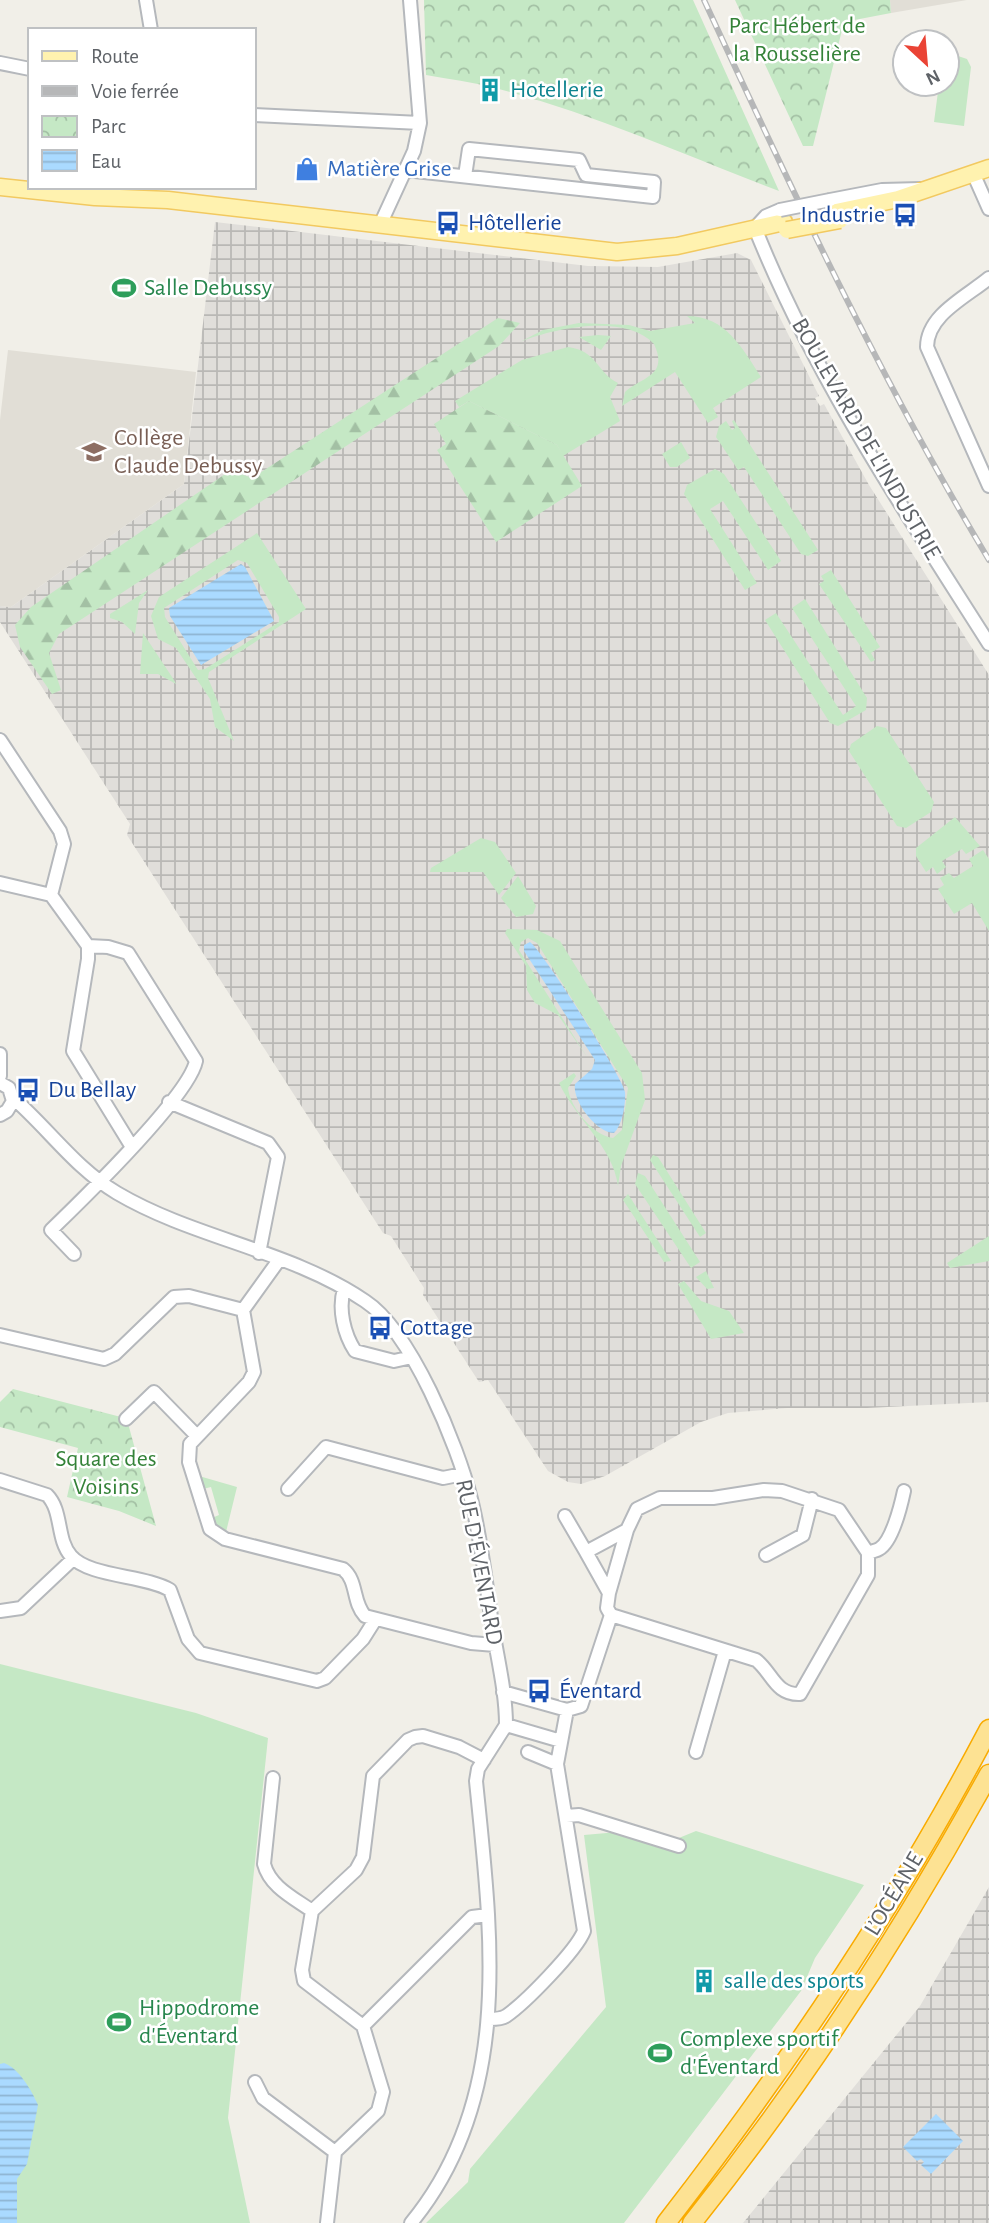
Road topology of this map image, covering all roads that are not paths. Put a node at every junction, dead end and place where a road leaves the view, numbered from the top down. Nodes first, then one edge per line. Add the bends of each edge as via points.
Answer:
1 (146, 0) edge
2 (410, 0) edge
3 (150, 28) edge
4 (0, 63) edge
5 (28, 69) edge
6 (256, 115) edge
7 (421, 123) junction
8 (406, 170) junction
9 (982, 175) edge
10 (465, 176) junction
11 (0, 187) edge
12 (989, 209) edge
13 (836, 211) junction
14 (784, 221) junction
15 (380, 225) junction
16 (757, 232) junction
17 (989, 278) edge
18 (989, 486) edge
19 (989, 644) edge
20 (0, 740) edge
21 (0, 883) edge
22 (51, 895) junction
23 (88, 946) junction
24 (0, 1054) edge
25 (0, 1076) edge
26 (0, 1083) edge
27 (169, 1102) junction
28 (16, 1103) junction
29 (0, 1115) edge
30 (132, 1147) junction
31 (101, 1182) junction
32 (260, 1252) junction
33 (74, 1254) dead end
34 (279, 1260) junction
35 (344, 1289) junction
36 (243, 1310) junction
37 (0, 1335) edge
38 (412, 1357) junction
39 (126, 1419) dead end
40 (196, 1435) junction
41 (463, 1474) junction
42 (0, 1480) edge
43 (288, 1489) dead end
44 (904, 1491) dead end
45 (812, 1499) junction
46 (565, 1516) dead end
47 (627, 1530) junction
48 (586, 1552) junction
49 (868, 1553) junction
50 (766, 1555) dead end
51 (73, 1559) junction
52 (608, 1593) junction
53 (0, 1611) edge
54 (611, 1615) junction
55 (375, 1620) junction
56 (495, 1645) junction
57 (725, 1651) junction
58 (503, 1692) junction
59 (568, 1710) junction
60 (506, 1725) junction
61 (989, 1729) edge
62 (561, 1741) junction
63 (527, 1752) dead end
64 (696, 1752) dead end
65 (484, 1760) junction
66 (557, 1764) junction
67 (989, 1774) edge
68 (273, 1778) dead end
69 (566, 1815) junction
70 (679, 1846) dead end
71 (312, 1911) junction
72 (488, 1915) junction
73 (490, 2019) junction
74 (363, 2026) junction
75 (255, 2082) dead end
76 (335, 2151) junction
77 (327, 2223) edge
78 (411, 2223) edge
79 (666, 2223) edge
80 (692, 2223) edge

1 - 3 street
2 - 7 street
4 - 5 street
6 - 7 street
7 - 8 street
8 - 10 street
8 - 15 street
9 - 12 street
9 - 13 main road
9 - 13 main road via 902,206
10 - 10 street via 468,149 579,160 586,175 654,182 653,197
11 - 15 main road via 168,200
13 - 14 main road, bridge
13 - 14 street, bridge
14 - 16 main road
15 - 16 main road via 617,252
16 - 19 street, BOULEVARD DE L'INDUSTRIE via 824,375
17 - 18 street via 936,320 927,347
20 - 22 street via 61,831 64,844
21 - 22 street
22 - 23 street
23 - 27 street via 128,953 194,1055 194,1067
23 - 30 street via 73,1051
24 - 25 street
26 - 28 street, RUE D'ÉVENTARD via 9,1088
27 - 30 street
27 - 32 street via 276,1149
28 - 29 street
28 - 31 street, RUE D'ÉVENTARD
30 - 31 street
31 - 32 street, RUE D'ÉVENTARD via 151,1210
31 - 33 street via 51,1230
32 - 34 street, RUE D'ÉVENTARD
34 - 35 street, RUE D'ÉVENTARD
34 - 36 street
35 - 38 street, RUE D'ÉVENTARD via 367,1302
35 - 38 street via 342,1311 355,1351 394,1361
36 - 37 street via 189,1296 174,1297 115,1354 104,1359
36 - 40 street via 254,1372
38 - 41 street, RUE D'ÉVENTARD
39 - 40 street via 154,1392
40 - 55 street via 190,1444 189,1462 205,1520 216,1535 343,1569 352,1580 360,1610
41 - 43 street via 443,1478 326,1447
41 - 56 street, RUE D'ÉVENTARD via 475,1515
42 - 51 street via 41,1491 51,1499
44 - 49 street via 888,1540
45 - 47 street via 773,1490 649,1501 637,1509
45 - 49 street via 839,1510
45 - 50 street via 803,1535
46 - 48 street
47 - 48 street
47 - 52 street
48 - 52 street
49 - 57 street via 868,1575 800,1694 774,1685 756,1660
51 - 53 street via 22,1608
51 - 55 street via 170,1590 188,1639 200,1653 309,1682 325,1678
52 - 54 street
54 - 57 street
54 - 59 street via 581,1706
55 - 56 street
56 - 58 street, RUE D'ÉVENTARD
57 - 64 street
58 - 59 street
58 - 60 street, RUE D'ÉVENTARD
59 - 62 street
60 - 62 street
60 - 65 street
61 - 79 highway, L’OCÉANE via 838,1985
62 - 66 street
63 - 66 street
65 - 71 street via 423,1736 408,1740 373,1776 360,1866
65 - 72 street via 477,1781
66 - 69 street
67 - 80 highway, L’OCÉANE via 906,1918 846,2010
68 - 71 street via 266,1872 277,1886
69 - 70 street
69 - 73 street via 584,1931 579,1945 506,2016
71 - 74 street via 304,1981
72 - 73 street
72 - 74 street via 472,1917
73 - 78 street via 484,2063 464,2134 442,2179
74 - 76 street via 383,2103 352,2139
75 - 76 street via 263,2098
76 - 77 street

